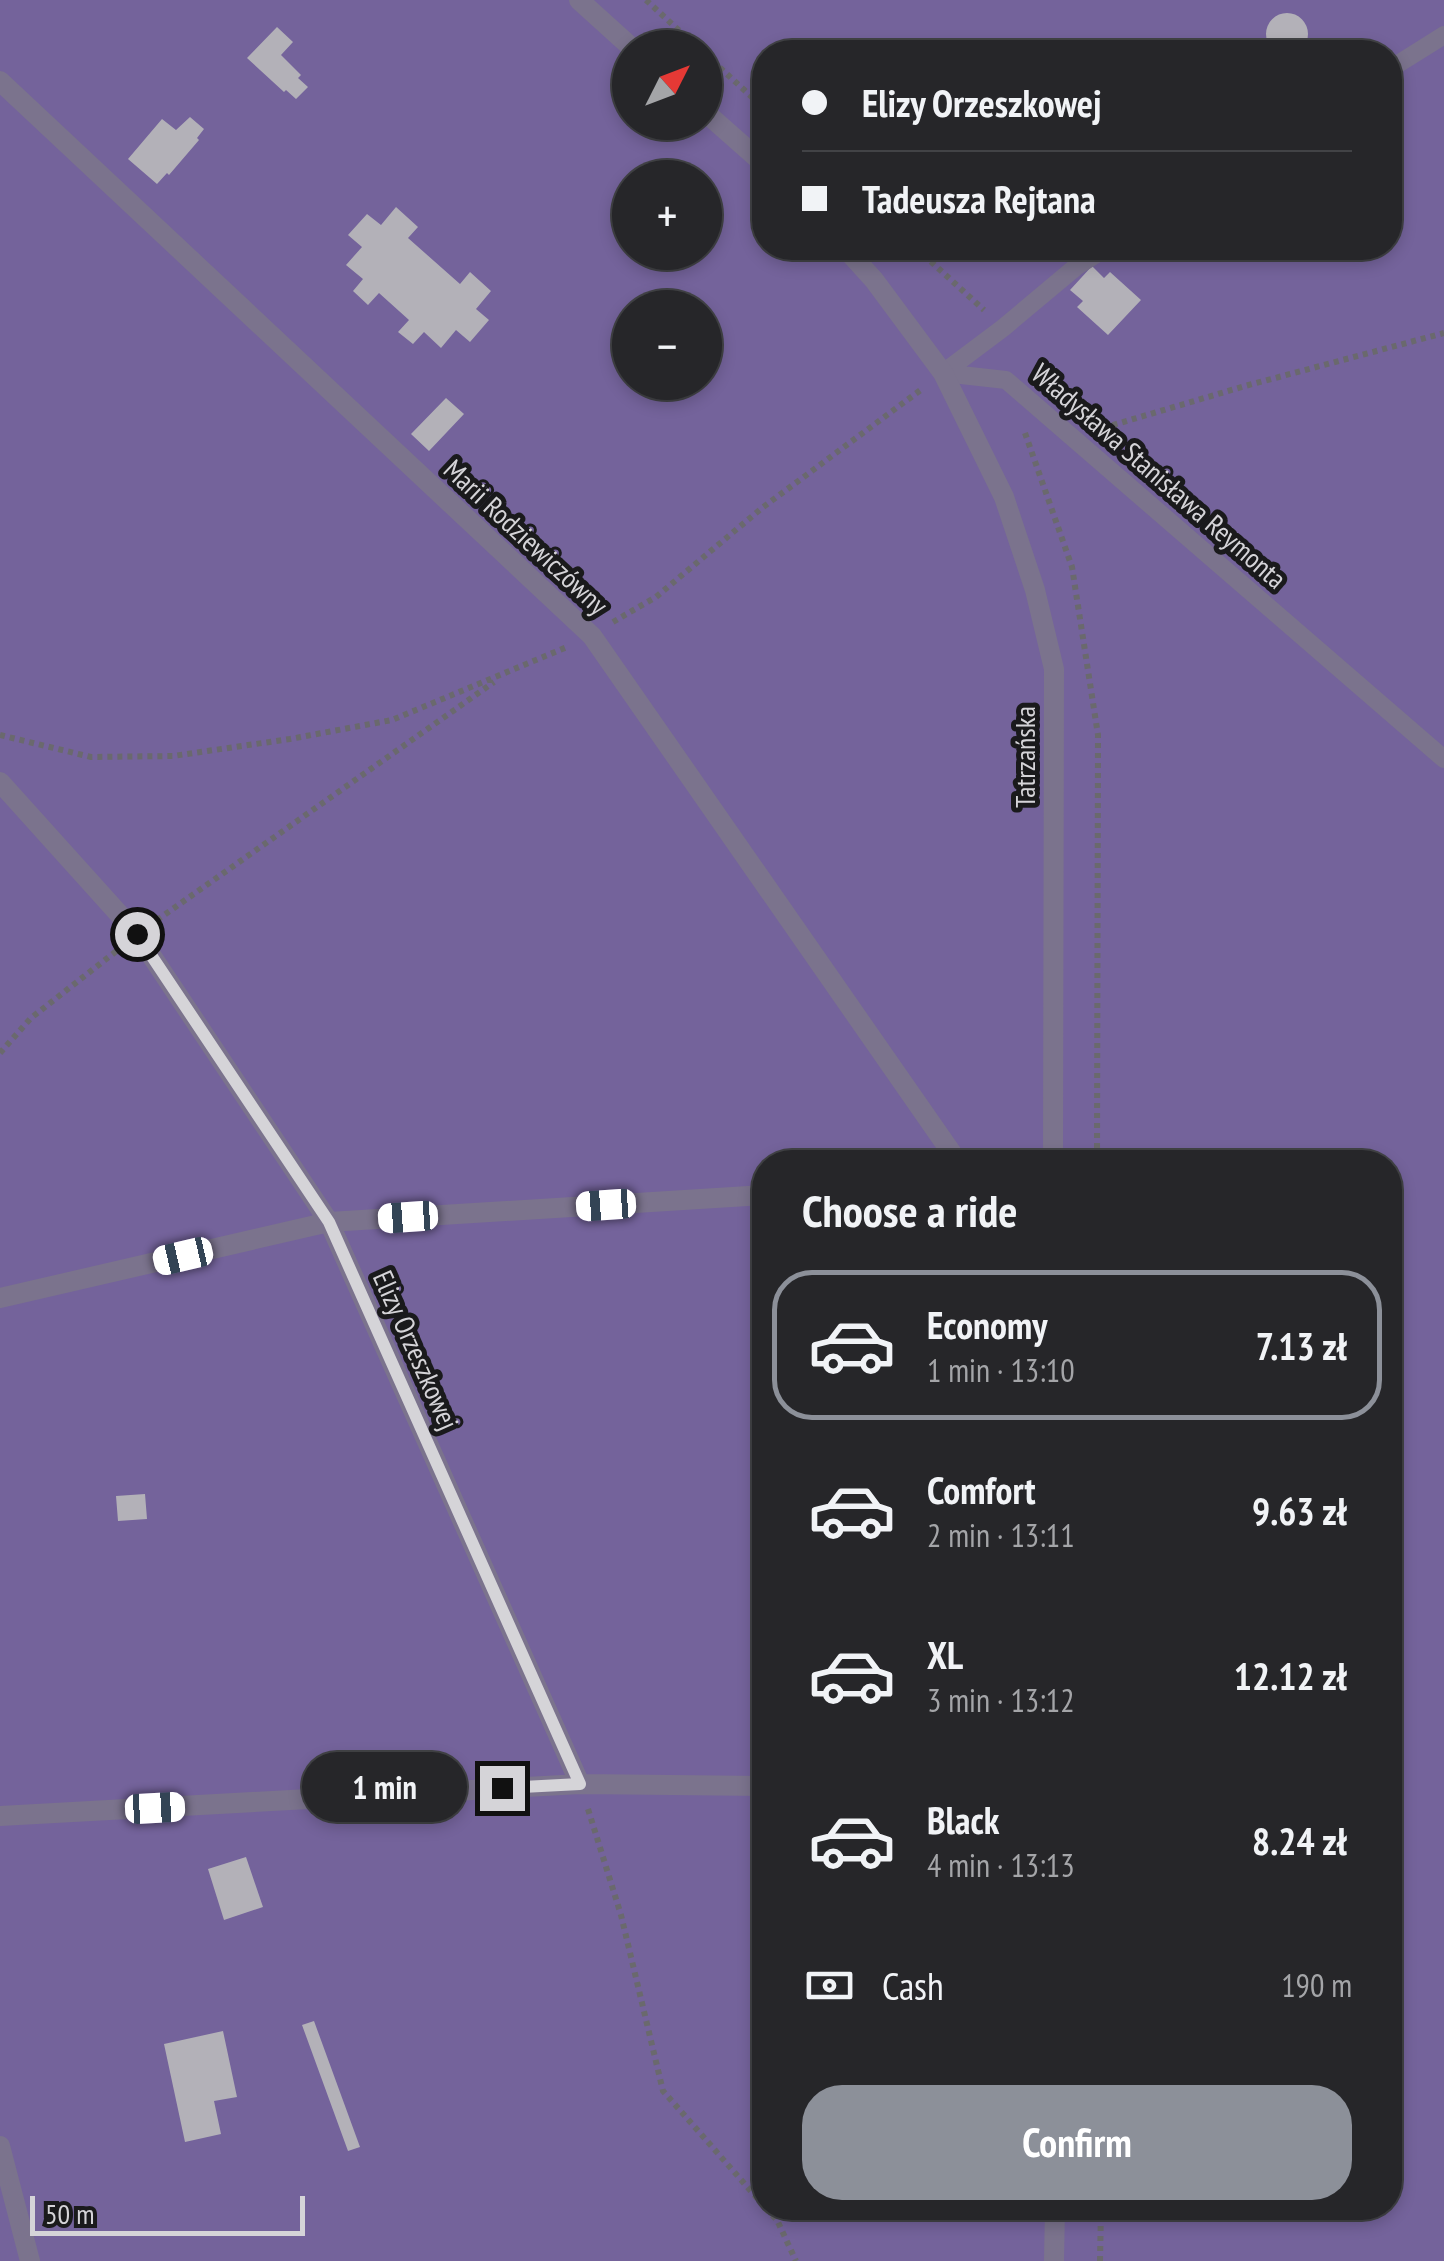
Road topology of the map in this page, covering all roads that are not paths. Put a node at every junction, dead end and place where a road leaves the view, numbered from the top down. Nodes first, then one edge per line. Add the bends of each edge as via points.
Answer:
1 (579, 0) edge
2 (612, 30) edge
3 (1444, 35) edge
4 (1402, 61) edge
5 (0, 80) edge
6 (722, 127) edge
7 (752, 154) edge
8 (856, 260) edge
9 (1087, 260) edge
10 (943, 373) junction
11 (1444, 759) edge
12 (0, 782) edge
13 (950, 1150) edge
14 (1053, 1150) edge
15 (752, 1196) edge
16 (329, 1222) junction
17 (0, 1298) edge
18 (580, 1784) junction
19 (752, 1786) edge
20 (0, 1816) edge
21 (0, 2146) edge
22 (1055, 2220) edge
23 (30, 2261) edge
24 (1054, 2261) edge

1 - 2 street
3 - 4 lane
5 - 13 street, Marii Rodziewiczówny via 592,636
6 - 7 street
8 - 10 street
9 - 10 lane
10 - 11 lane, Władysława Stanisława Reymonta via 1006,380
10 - 14 street, Tatrzańska via 1004,497 1054,669
12 - 16 street, Elizy Orzeszkowej via 137,934
15 - 16 street
16 - 17 street
16 - 18 street, Elizy Orzeszkowej
18 - 19 street
18 - 20 street
21 - 23 street
22 - 24 street

